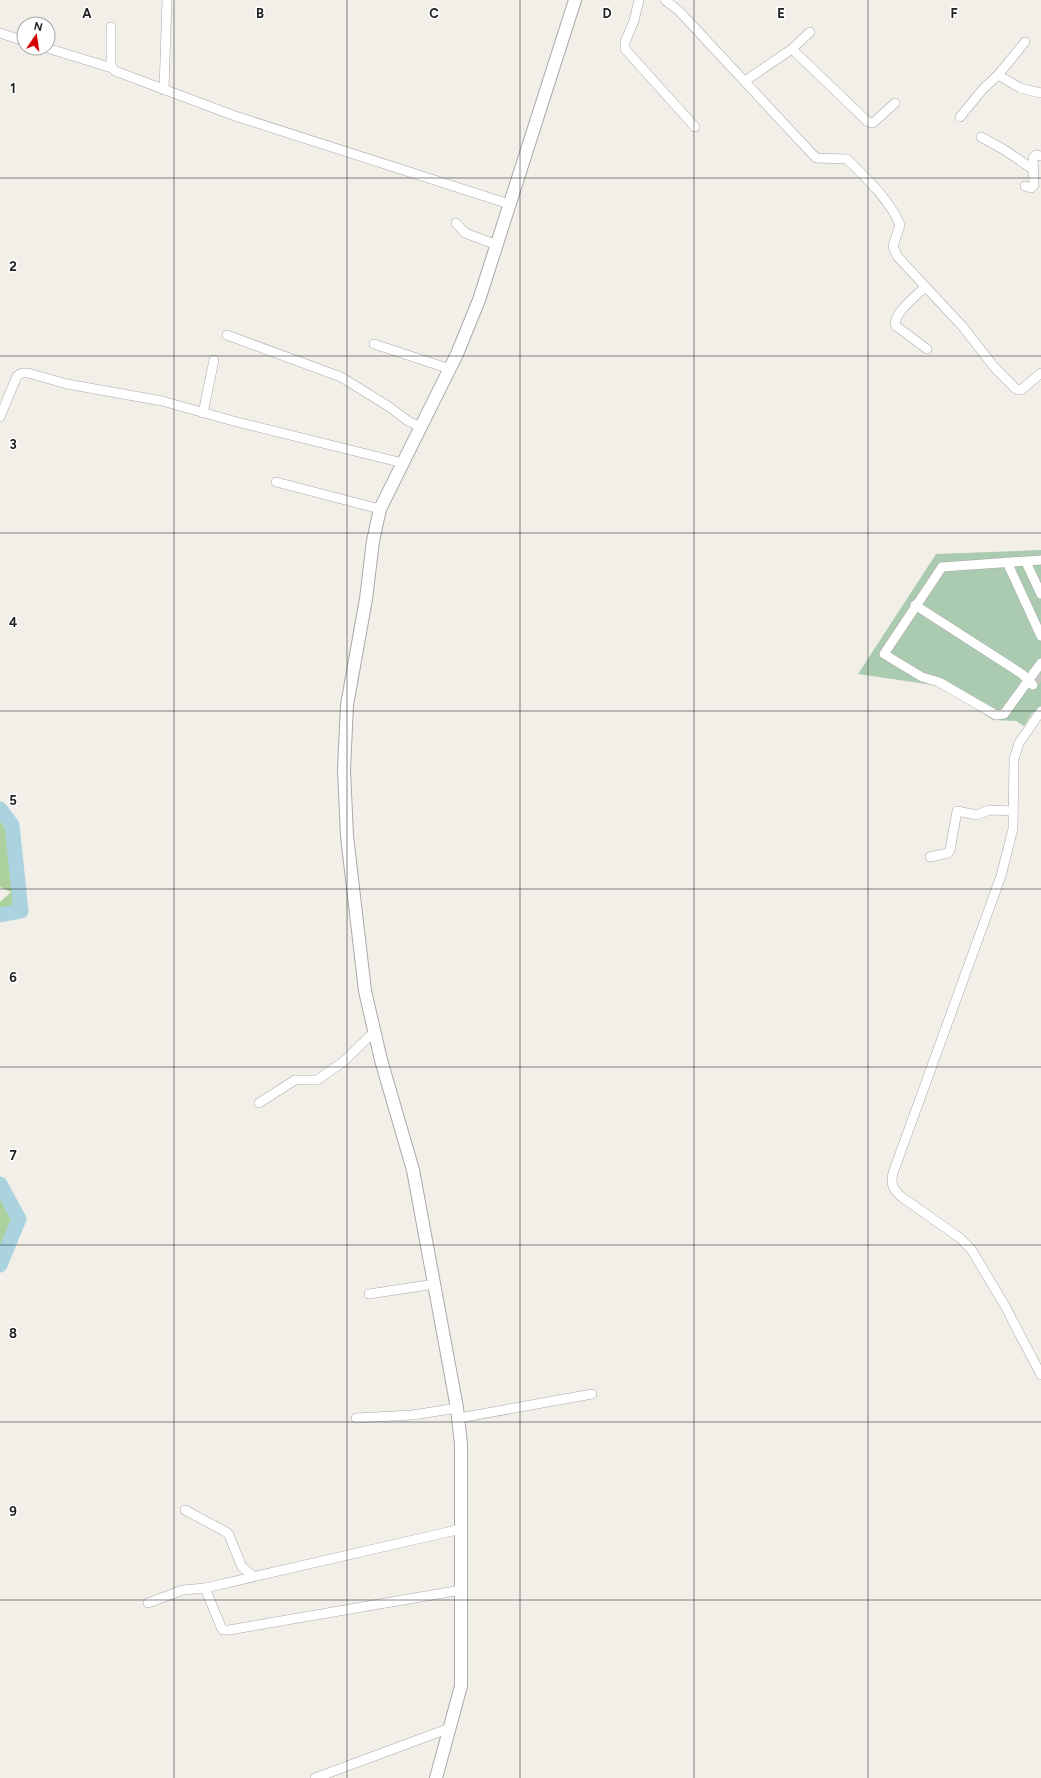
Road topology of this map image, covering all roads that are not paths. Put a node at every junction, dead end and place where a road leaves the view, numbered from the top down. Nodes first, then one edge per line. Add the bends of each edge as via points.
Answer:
1 (166, 0) edge
2 (575, 0) edge
3 (639, 0) edge
4 (666, 0) edge
5 (111, 27) dead end
6 (810, 32) dead end
7 (0, 33) edge
8 (16, 38) edge
9 (1025, 42) dead end
10 (792, 49) junction
11 (56, 51) edge
12 (112, 68) junction
13 (998, 75) junction
14 (745, 81) junction
15 (164, 90) junction
16 (1041, 93) edge
17 (895, 103) dead end
18 (960, 117) dead end
19 (695, 127) dead end
20 (981, 137) dead end
21 (1041, 156) edge
22 (1034, 170) junction
23 (1025, 186) dead end
24 (509, 204) junction
25 (456, 223) dead end
26 (496, 245) junction
27 (925, 287) junction
28 (227, 335) dead end
29 (374, 344) dead end
30 (927, 349) dead end
31 (214, 360) dead end
32 (450, 369) junction
33 (1041, 373) edge
34 (203, 413) junction
35 (0, 417) edge
36 (421, 427) junction
37 (403, 463) junction
38 (276, 482) dead end
39 (380, 509) junction
40 (1041, 560) edge
41 (1007, 562) junction
42 (1026, 562) junction
43 (1041, 594) edge
44 (915, 605) junction
45 (1041, 636) edge
46 (1041, 663) edge
47 (1033, 682) edge
48 (1041, 711) edge
49 (1013, 811) junction
50 (930, 857) dead end
51 (374, 1032) junction
52 (259, 1103) dead end
53 (435, 1284) junction
54 (369, 1294) dead end
55 (1041, 1375) edge
56 (592, 1394) dead end
57 (458, 1413) junction
58 (356, 1418) dead end
59 (185, 1510) dead end
60 (460, 1530) junction
61 (253, 1576) junction
62 (205, 1588) junction
63 (461, 1590) junction
64 (148, 1603) dead end
65 (450, 1728) junction
66 (315, 1778) edge
67 (436, 1778) edge

1 - 15 street
2 - 24 street
3 - 19 street via 625,49
4 - 14 street via 680,11
5 - 12 street
6 - 10 street
7 - 8 street
9 - 13 street
10 - 14 street
10 - 17 street via 868,122 873,123
11 - 12 street
12 - 15 street
13 - 16 street via 1020,88
13 - 18 street
14 - 27 street via 816,158 847,159 875,188 900,225 892,246 897,256
15 - 24 street via 235,116
20 - 22 street
21 - 22 street via 1036,155 1033,158
22 - 23 street via 1034,185 1031,188
24 - 26 street
25 - 26 street via 465,233
26 - 32 street via 479,300
27 - 30 street via 896,316 895,323
27 - 33 street via 1016,389 1020,390
28 - 36 street via 341,377
29 - 32 street
31 - 34 street
32 - 36 street
34 - 35 street via 135,396 67,384 28,373 17,376
34 - 37 street
36 - 37 street
37 - 39 street
38 - 39 street
39 - 51 street via 372,541 365,606 347,705 344,755 349,864 362,977
40 - 42 street
41 - 42 street
41 - 44 street via 942,567
41 - 45 street
42 - 43 street
44 - 47 street
44 - 47 street via 885,653 886,656 922,677 940,682 996,715 1004,714
46 - 47 street
48 - 49 street via 1019,743 1014,759
49 - 50 street via 989,810 977,815 957,811 950,850 948,853
49 - 55 street via 1013,829 1000,876 893,1173 892,1185 897,1193 960,1238 971,1249 1005,1306
51 - 52 street via 343,1062 317,1080 295,1080
51 - 53 street via 413,1170
53 - 54 street
53 - 57 street
56 - 57 street
57 - 58 street
57 - 60 street via 461,1452
59 - 61 street via 226,1532 242,1567
60 - 61 street
60 - 63 street
61 - 62 street
62 - 63 street via 223,1630
62 - 64 street via 183,1590
63 - 65 street via 460,1686
65 - 66 street
65 - 67 street

